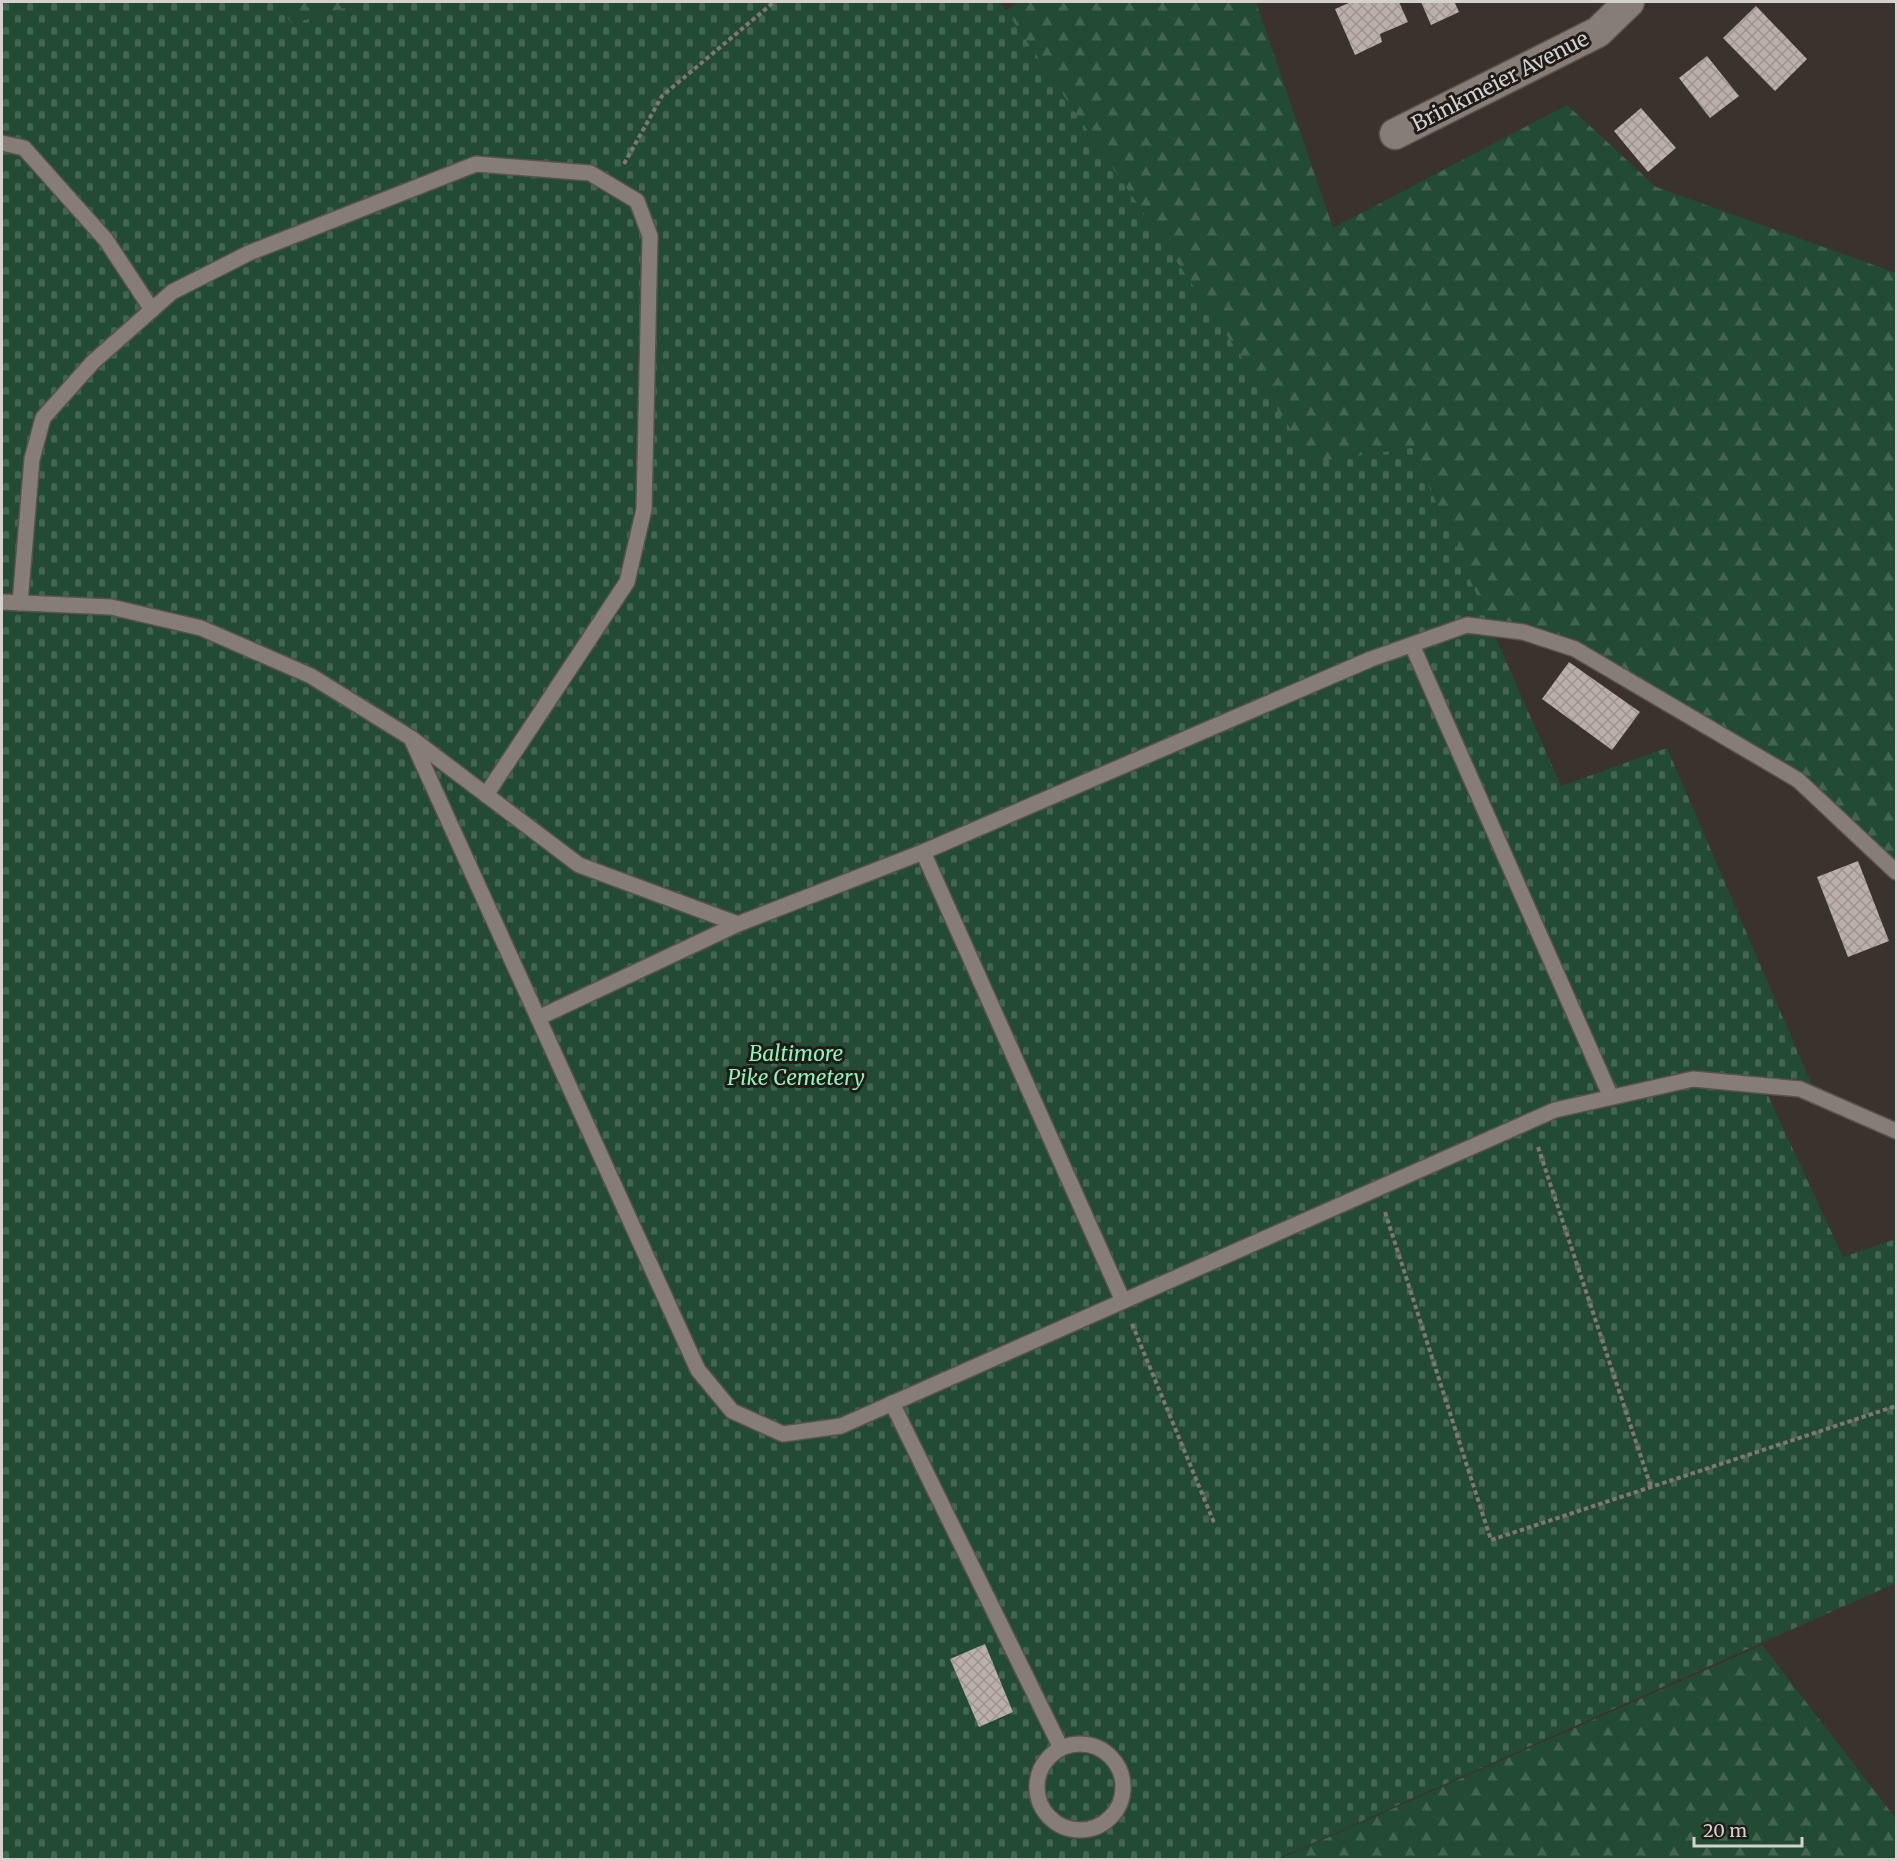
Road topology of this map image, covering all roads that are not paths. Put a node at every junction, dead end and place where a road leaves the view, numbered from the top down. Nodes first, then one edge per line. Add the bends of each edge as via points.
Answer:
1 (1629, 2) edge
2 (1395, 134) dead end
3 (2, 142) edge
4 (152, 310) junction
5 (2, 602) edge
6 (20, 603) junction
7 (1412, 645) junction
8 (411, 738) junction
9 (486, 795) junction
10 (923, 852) junction
11 (1896, 872) edge
12 (738, 924) junction
13 (538, 1018) junction
14 (1611, 1097) junction
15 (1896, 1131) edge
16 (1123, 1301) junction
17 (892, 1403) junction
18 (1061, 1748) junction

1 - 2 street, Brinkmeier Avenue via 1598,32
3 - 4 lane via 24,148 99,231
4 - 6 lane via 93,362 43,418 32,459
4 - 9 lane via 172,292 249,253 476,164 590,173 637,201 650,236 644,509 627,582
5 - 6 lane
6 - 8 lane via 111,607 201,628 311,676
7 - 10 lane via 1371,659
7 - 11 lane via 1467,625 1523,632 1575,649 1798,780
7 - 14 lane
8 - 9 lane
8 - 13 lane
9 - 12 lane via 579,866
10 - 12 lane
10 - 16 lane
12 - 13 lane
13 - 17 lane via 698,1370 732,1411 783,1434 841,1426
14 - 15 lane via 1693,1079 1800,1089
14 - 16 lane via 1555,1110
16 - 17 lane
17 - 18 lane
18 - 18 lane via 1045,1762 1036,1782 1042,1809 1064,1828 1091,1830 1105,1824 1115,1814 1124,1786 1114,1759 1089,1744

